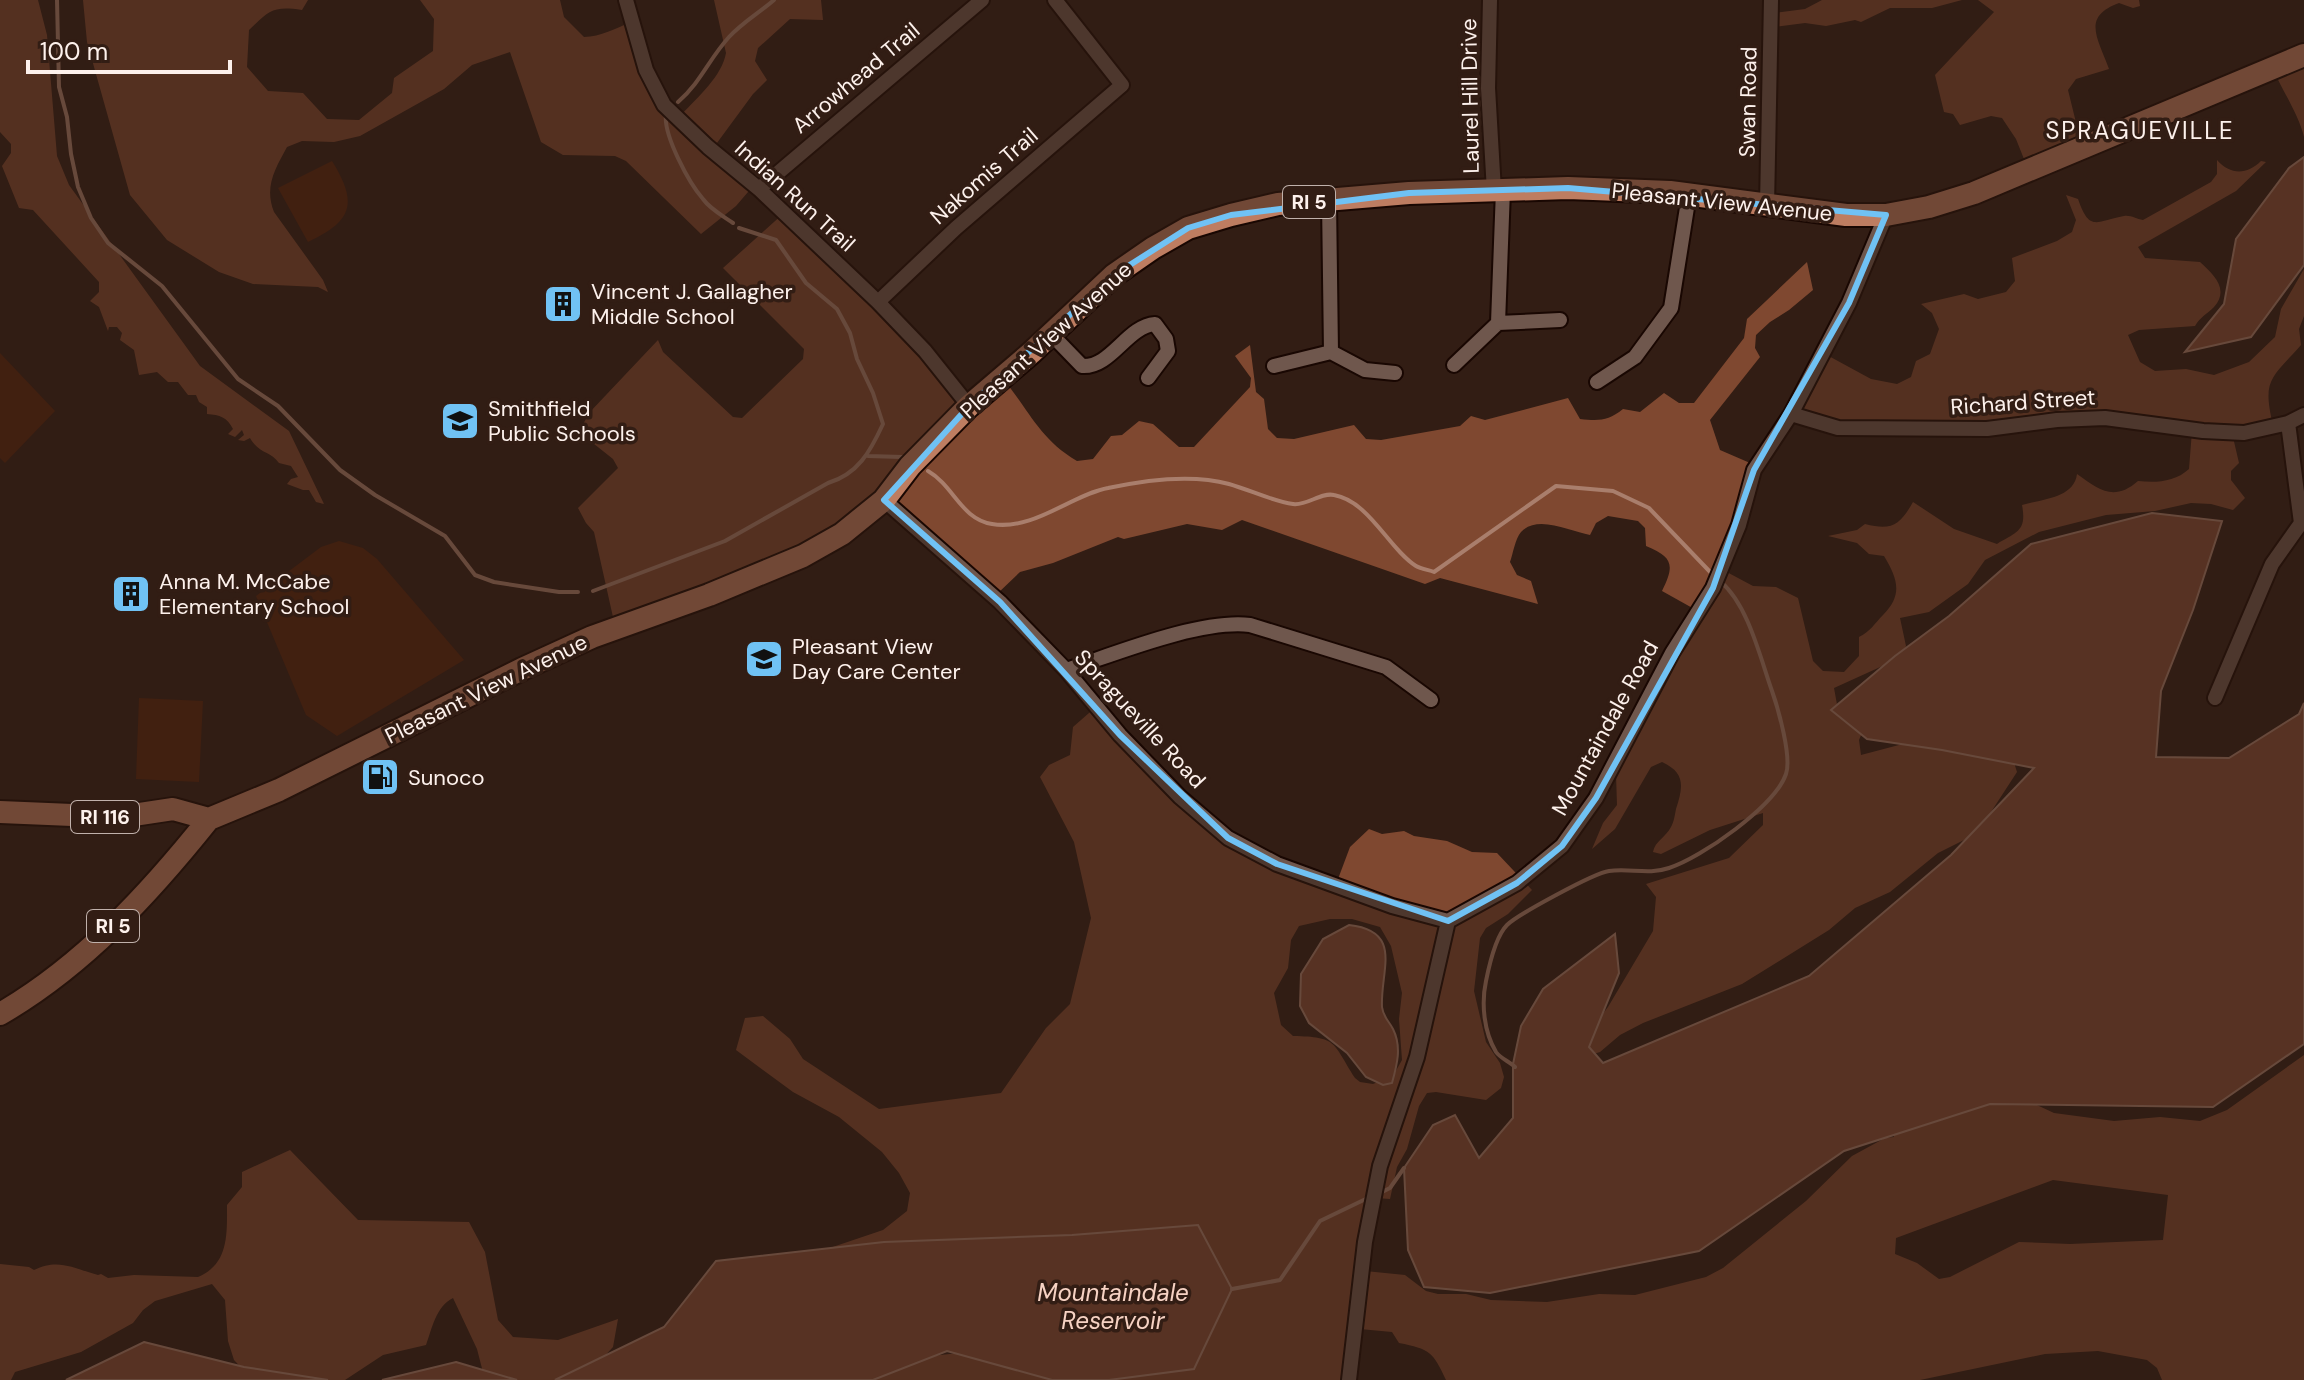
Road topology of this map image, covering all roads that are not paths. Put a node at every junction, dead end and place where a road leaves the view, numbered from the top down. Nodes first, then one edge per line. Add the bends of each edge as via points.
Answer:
1 (626, 0) edge
2 (982, 0) edge
3 (1055, 0) edge
4 (1490, 0) edge
5 (1771, 0) edge
6 (2304, 55) edge
7 (759, 189) junction
8 (1499, 191) junction
9 (1689, 195) junction
10 (1329, 200) junction
11 (1767, 206) junction
12 (1886, 215) junction
13 (878, 302) junction
14 (1560, 320) dead end
15 (1498, 323) junction
16 (1051, 334) junction
17 (1331, 352) junction
18 (1454, 365) dead end
19 (1274, 366) dead end
20 (1395, 373) dead end
21 (1148, 378) dead end
22 (1597, 382) dead end
23 (969, 406) junction
24 (1791, 414) junction
25 (2304, 415) edge
26 (2288, 423) junction
27 (884, 500) junction
28 (1066, 670) junction
29 (2215, 698) dead end
30 (1431, 700) dead end
31 (0, 812) edge
32 (209, 819) junction
33 (1448, 921) junction
34 (0, 1014) edge
35 (1349, 1380) edge

1 - 7 street, Indian Run Trail via 646,70 664,105
2 - 7 street, Arrowhead Trail
3 - 13 street, Nakomis Trail via 1122,85
4 - 8 street, Laurel Hill Drive via 1488,88
5 - 11 street, Swan Road
6 - 12 main road, Pleasant View Avenue / RI 5 via 1988,187
7 - 13 street, Indian Run Trail
8 - 9 main road, Pleasant View Avenue / RI 5 via 1568,188
8 - 10 main road, Pleasant View Avenue / RI 5
8 - 15 street, Laurel Hill Drive
9 - 11 main road, Pleasant View Avenue / RI 5
9 - 22 street via 1671,308 1635,357
10 - 16 main road, Pleasant View Avenue / RI 5 via 1278,204 1188,228 1114,275
10 - 17 street
11 - 12 main road, Pleasant View Avenue / RI 5
12 - 24 street, Mountaindale Road via 1849,303
13 - 23 street, Indian Run Trail
14 - 15 street
15 - 18 street
16 - 21 street via 1082,366 1090,366 1144,325 1155,324 1168,351
16 - 23 main road, Pleasant View Avenue / RI 5
17 - 19 street
17 - 20 street via 1365,370
23 - 27 main road, Pleasant View Avenue / RI 5
24 - 26 street, Richard Street via 1838,428 1987,429 2105,418 2244,433
24 - 33 street, Mountaindale Road via 1754,470 1713,588 1672,653 1596,798 1551,856 1517,883
25 - 26 street, Richard Street
26 - 29 street via 2301,523 2272,564
27 - 28 street, Spragueville Road via 1000,602
27 - 32 main road, Pleasant View Avenue / RI 5 via 842,534 803,556 592,637
28 - 30 street via 1230,623 1386,667
28 - 33 street, Spragueville Road via 1120,735 1228,838 1277,864
31 - 32 main road, RI 116 via 120,817 173,809
32 - 34 main road, RI 5 via 132,908 79,959
33 - 35 street via 1417,1057 1380,1166

